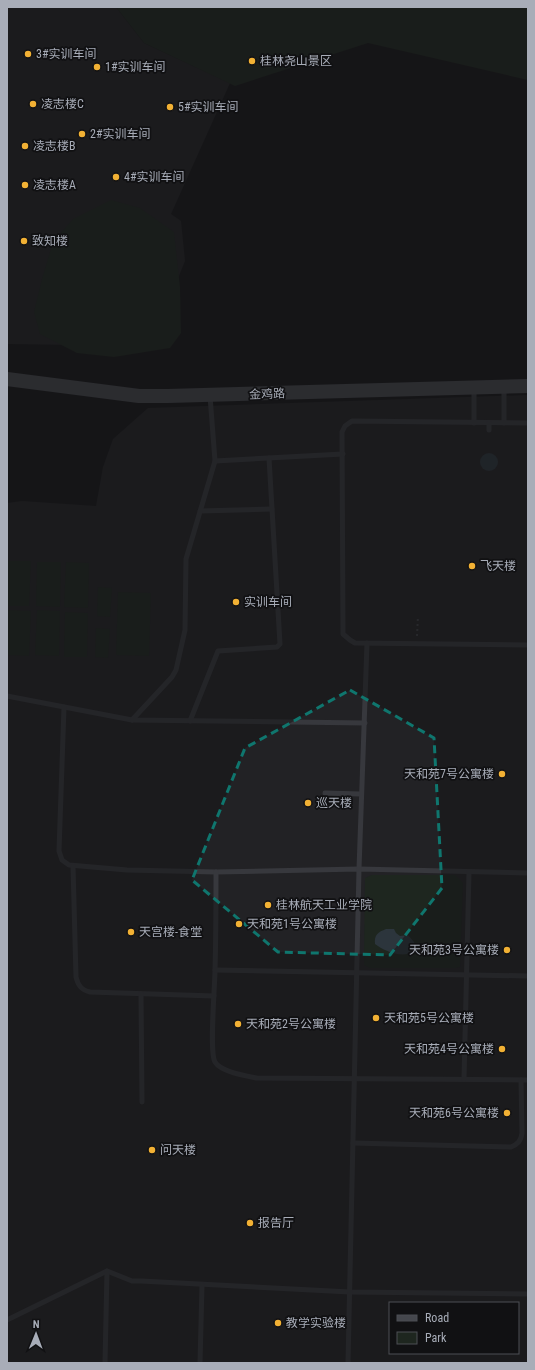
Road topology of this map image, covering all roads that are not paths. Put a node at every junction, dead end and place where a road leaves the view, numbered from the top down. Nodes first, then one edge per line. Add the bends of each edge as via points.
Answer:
1 (7, 379) edge
2 (528, 386) edge
3 (474, 387) junction
4 (504, 387) junction
5 (210, 395) junction
6 (474, 423) junction
7 (489, 423) junction
8 (504, 423) junction
9 (528, 423) edge
10 (489, 430) dead end
11 (343, 454) junction
12 (269, 458) junction
13 (215, 461) junction
14 (272, 509) junction
15 (200, 511) junction
16 (367, 643) junction
17 (528, 645) edge
18 (7, 696) edge
19 (64, 708) junction
20 (132, 720) junction
21 (190, 721) junction
22 (365, 723) junction
23 (325, 794) dead end
24 (361, 794) junction
25 (73, 866) junction
26 (359, 869) junction
27 (216, 872) junction
28 (469, 872) junction
29 (528, 873) edge
30 (215, 970) junction
31 (357, 973) junction
32 (467, 975) junction
33 (528, 976) edge
34 (142, 994) junction
35 (214, 996) junction
36 (464, 1079) junction
37 (355, 1080) junction
38 (521, 1080) junction
39 (528, 1080) edge
40 (142, 1102) dead end
41 (353, 1143) junction
42 (107, 1271) junction
43 (202, 1285) junction
44 (350, 1292) junction
45 (528, 1294) edge
46 (7, 1320) edge
47 (105, 1363) edge
48 (200, 1363) edge
49 (348, 1363) edge

1 - 5 main road, 金鸡路 via 139,396
2 - 4 main road, 金鸡路
3 - 4 main road, 金鸡路
3 - 5 main road, 金鸡路
3 - 6 lane
4 - 8 lane
5 - 13 lane
6 - 7 lane
6 - 11 lane via 352,421 343,428
7 - 8 lane
7 - 10 lane
8 - 9 lane
11 - 12 lane
11 - 16 lane via 343,634 356,643
12 - 13 lane
12 - 14 lane
13 - 15 lane
14 - 15 lane
14 - 21 lane via 280,644 277,647 218,651
15 - 20 lane via 186,559 185,630 176,670 167,684
16 - 17 lane
16 - 22 lane
18 - 19 lane
19 - 20 lane
19 - 25 lane via 59,850 62,860
20 - 21 lane
21 - 22 lane
22 - 24 lane
23 - 24 lane
24 - 26 lane
25 - 27 lane
25 - 34 lane via 76,977 80,987 90,992
26 - 27 lane
26 - 28 lane
26 - 31 lane
27 - 30 lane
28 - 29 lane
28 - 32 lane
30 - 31 lane
30 - 35 lane
31 - 32 lane
31 - 37 lane
32 - 33 lane
32 - 36 lane
34 - 35 lane
34 - 40 lane
35 - 37 lane via 212,1054 218,1065 257,1078
36 - 37 lane
36 - 38 lane
37 - 41 lane
38 - 39 lane
38 - 41 lane via 522,1139 516,1145 510,1147
41 - 44 lane
42 - 43 lane via 132,1280
42 - 46 lane
42 - 47 lane
43 - 44 lane
43 - 48 lane
44 - 45 lane
44 - 49 lane

